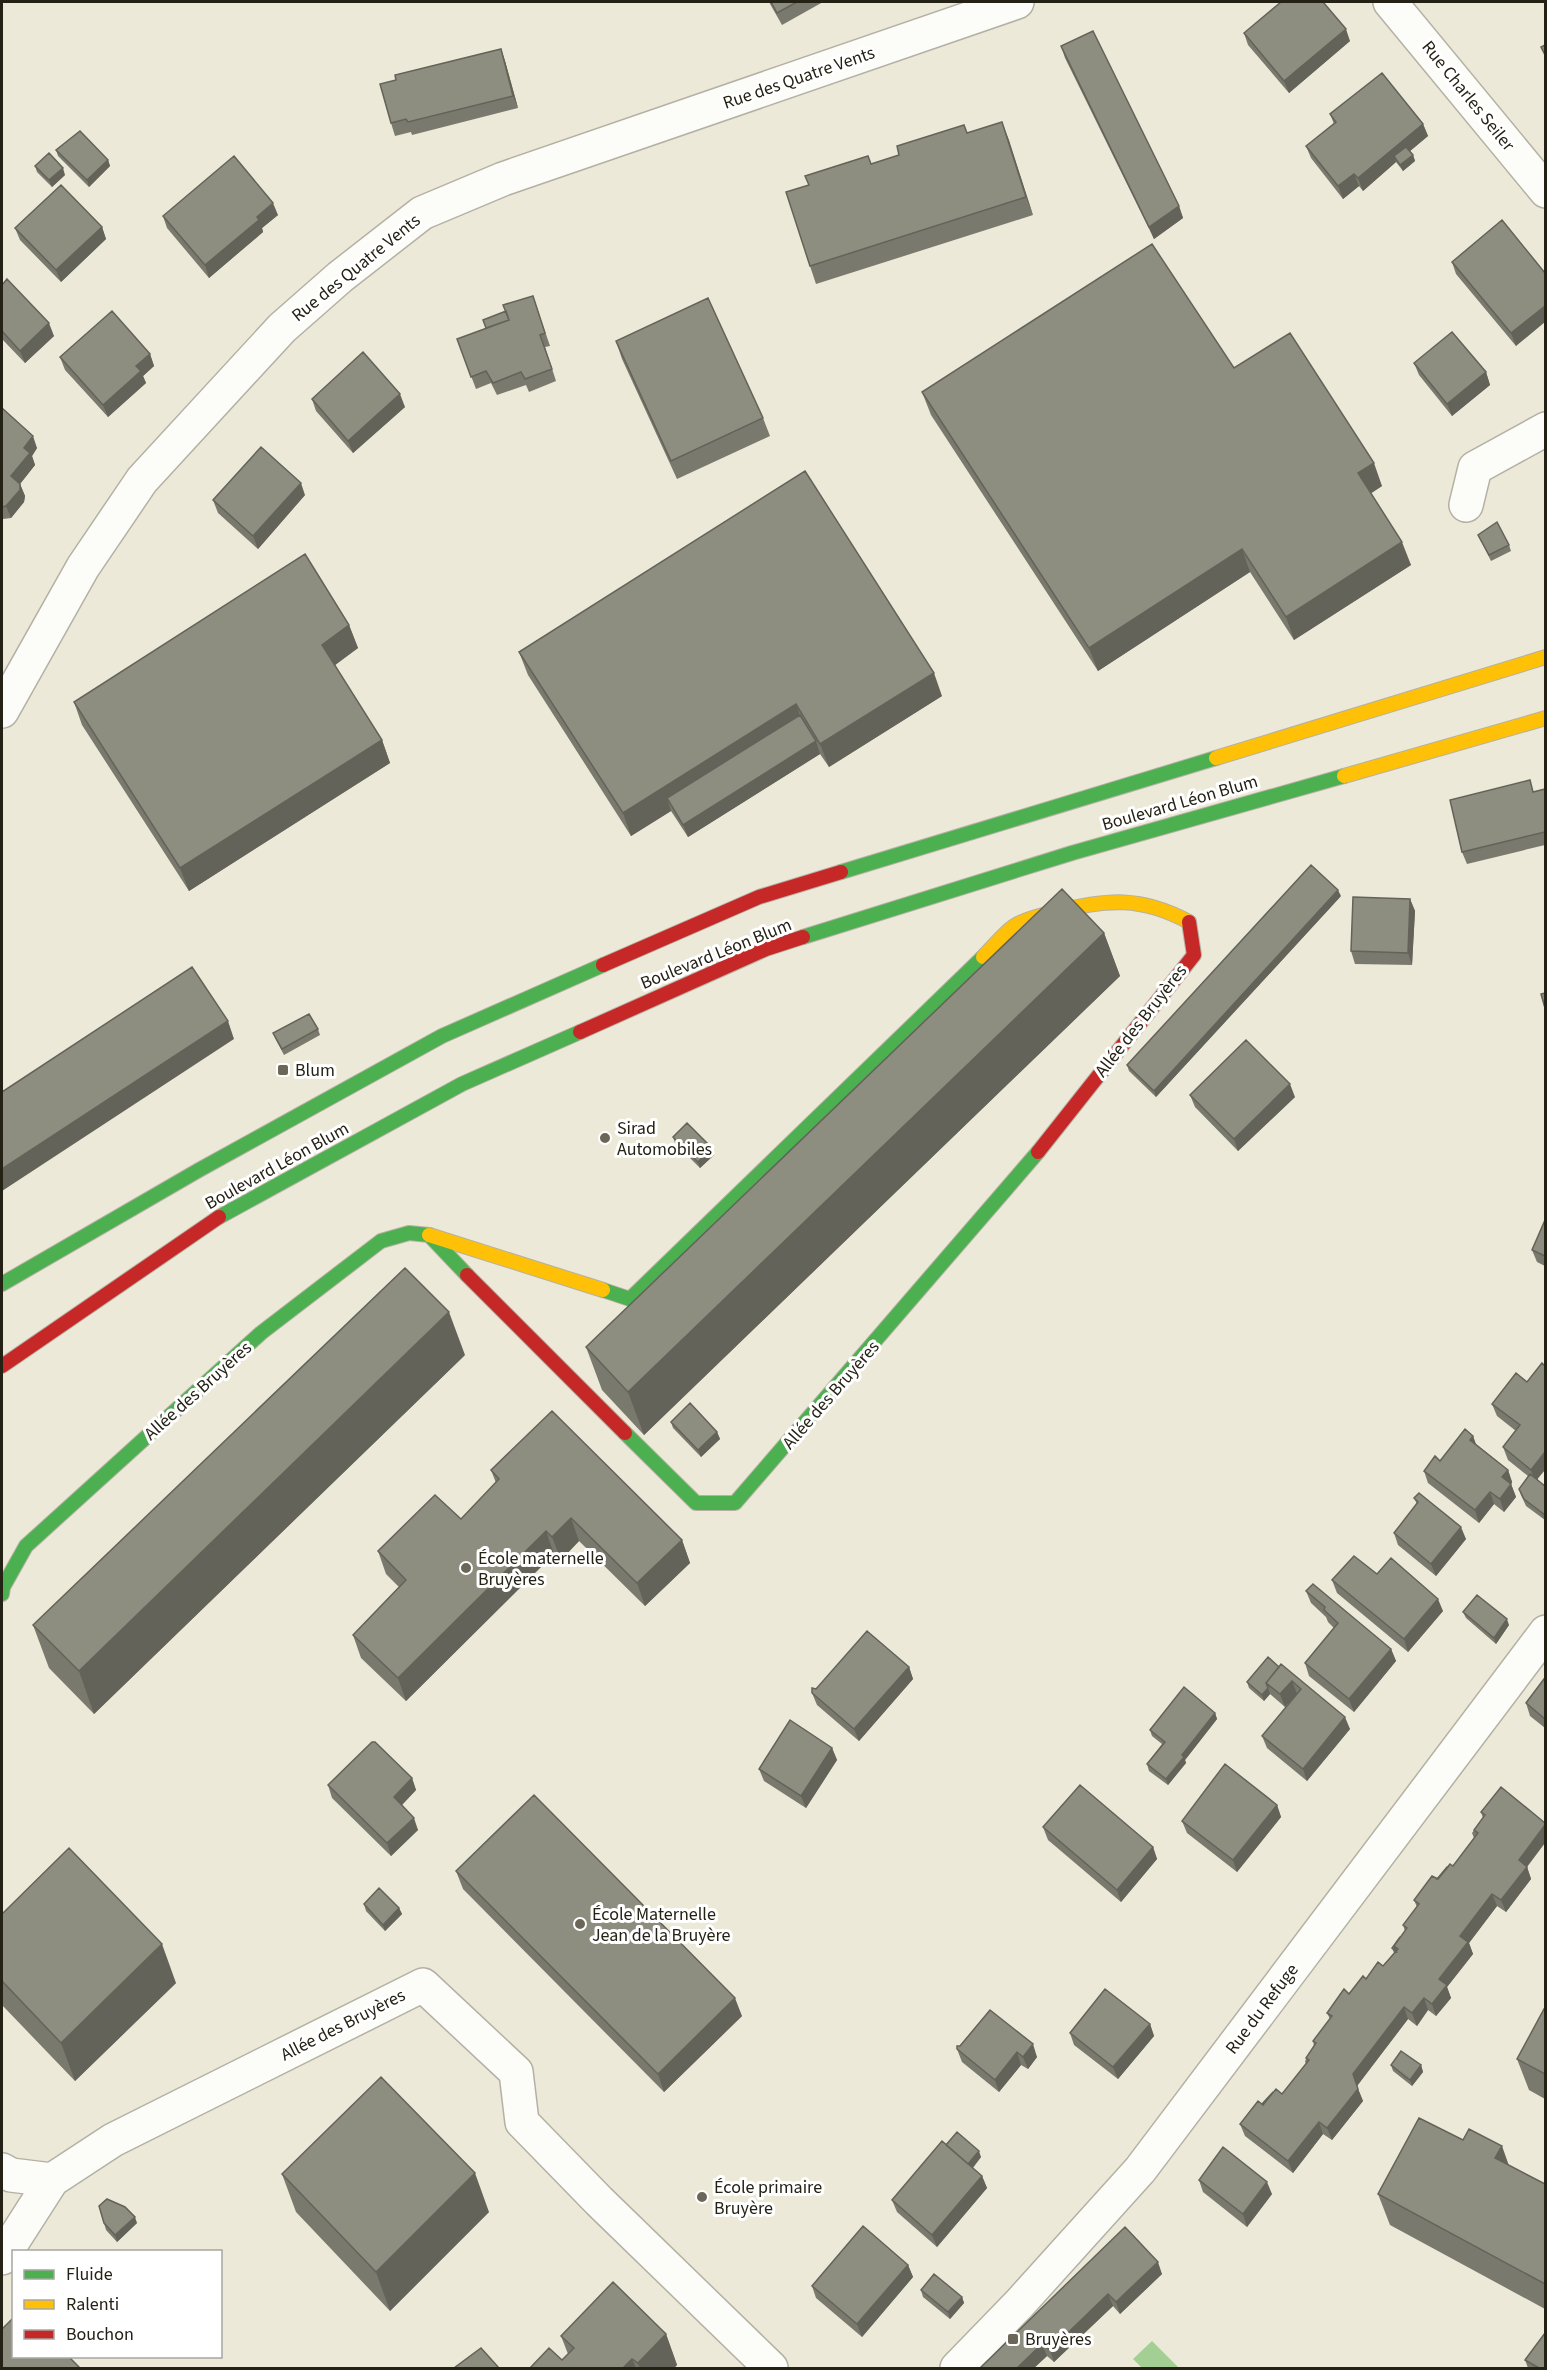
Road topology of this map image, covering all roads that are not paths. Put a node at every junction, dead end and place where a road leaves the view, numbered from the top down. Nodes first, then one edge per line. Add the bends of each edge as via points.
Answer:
1 (1017, 2) edge
2 (1390, 2) edge
3 (1545, 191) edge
4 (1545, 429) edge
5 (1466, 505) dead end
6 (1545, 657) edge
7 (2, 711) edge
8 (1545, 718) edge
9 (429, 1235) junction
10 (2, 1284) edge
11 (2, 1366) edge
12 (2, 1594) edge
13 (1545, 1632) edge
14 (2, 2170) edge
15 (52, 2180) junction
16 (2, 2258) edge
17 (771, 2368) edge
18 (957, 2368) edge

1 - 7 street, Rue des Quatre Vents via 503,179 422,213 282,328 142,480 83,567
2 - 3 street, Rue Charles Seiler
4 - 5 street via 1475,468
6 - 10 main road, Boulevard Léon Blum via 759,897 442,1036
8 - 11 main road, Boulevard Léon Blum via 1072,853 766,949 441,1095 224,1214
9 - 9 main road, Allée des Bruyères via 696,1503 735,1503 1023,1171 1194,955 1191,923 1161,908 1119,901 1071,908 1018,923 630,1299
9 - 12 main road, Allée des Bruyères via 410,1233 381,1241 261,1333 26,1546
13 - 18 street, Rue du Refuge via 1140,2170
14 - 15 street via 11,2175
15 - 16 street, Allée des Bruyères
15 - 17 street, Allée des Bruyères via 113,2140 423,1985 516,2072 522,2122

